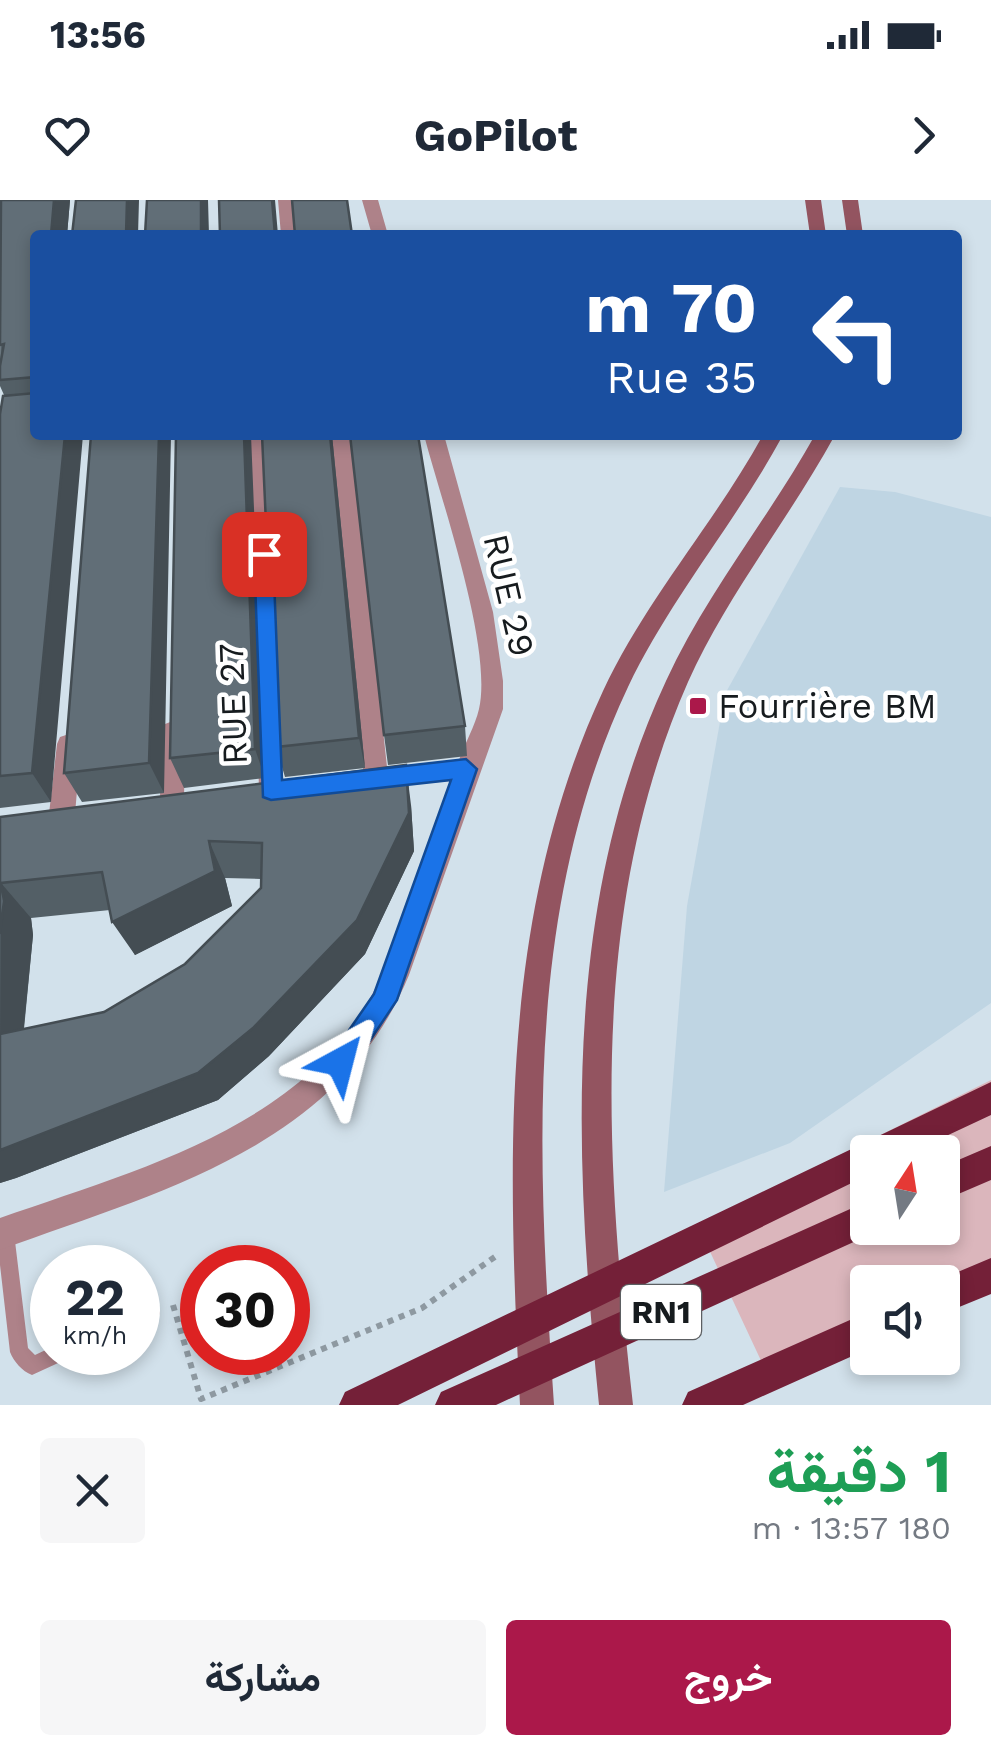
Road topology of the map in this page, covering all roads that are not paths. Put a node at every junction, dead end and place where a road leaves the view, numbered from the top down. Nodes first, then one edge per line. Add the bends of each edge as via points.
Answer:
1 (286, 200) edge
2 (370, 200) edge
3 (813, 200) edge
4 (850, 200) edge
5 (289, 230) edge
6 (379, 230) edge
7 (817, 230) edge
8 (854, 230) edge
9 (260, 440) edge
10 (341, 440) edge
11 (435, 440) edge
12 (770, 440) edge
13 (822, 440) edge
14 (174, 704) edge
15 (71, 719) edge
16 (466, 769) junction
17 (270, 790) edge
18 (173, 801) edge
19 (31, 818) edge
20 (991, 1098) edge
21 (913, 1135) edge
22 (991, 1162) edge
23 (850, 1166) edge
24 (960, 1176) edge
25 (850, 1226) edge
26 (3, 1233) edge
27 (991, 1276) edge
28 (960, 1289) edge
29 (850, 1338) edge
30 (30, 1364) edge
31 (358, 1405) edge
32 (454, 1405) edge
33 (536, 1405) edge
34 (616, 1405) edge
35 (701, 1405) edge

1 - 5 street
2 - 6 street
3 - 7 main road
4 - 8 main road
9 - 17 street, RUE 27
10 - 16 street via 368,780
11 - 16 street, RUE 29 via 494,680 492,710
12 - 33 main road via 628,664 574,797 551,888 528,1028
13 - 34 main road via 678,680 632,812 608,931 592,1108
14 - 18 street
15 - 19 street via 71,813
16 - 26 street, RUE 29 via 384,1000 320,1084 223,1148
20 - 21 highway
22 - 24 highway
23 - 31 highway
25 - 32 highway, RN1
26 - 30 lane via 19,1352
27 - 28 highway
29 - 35 highway

